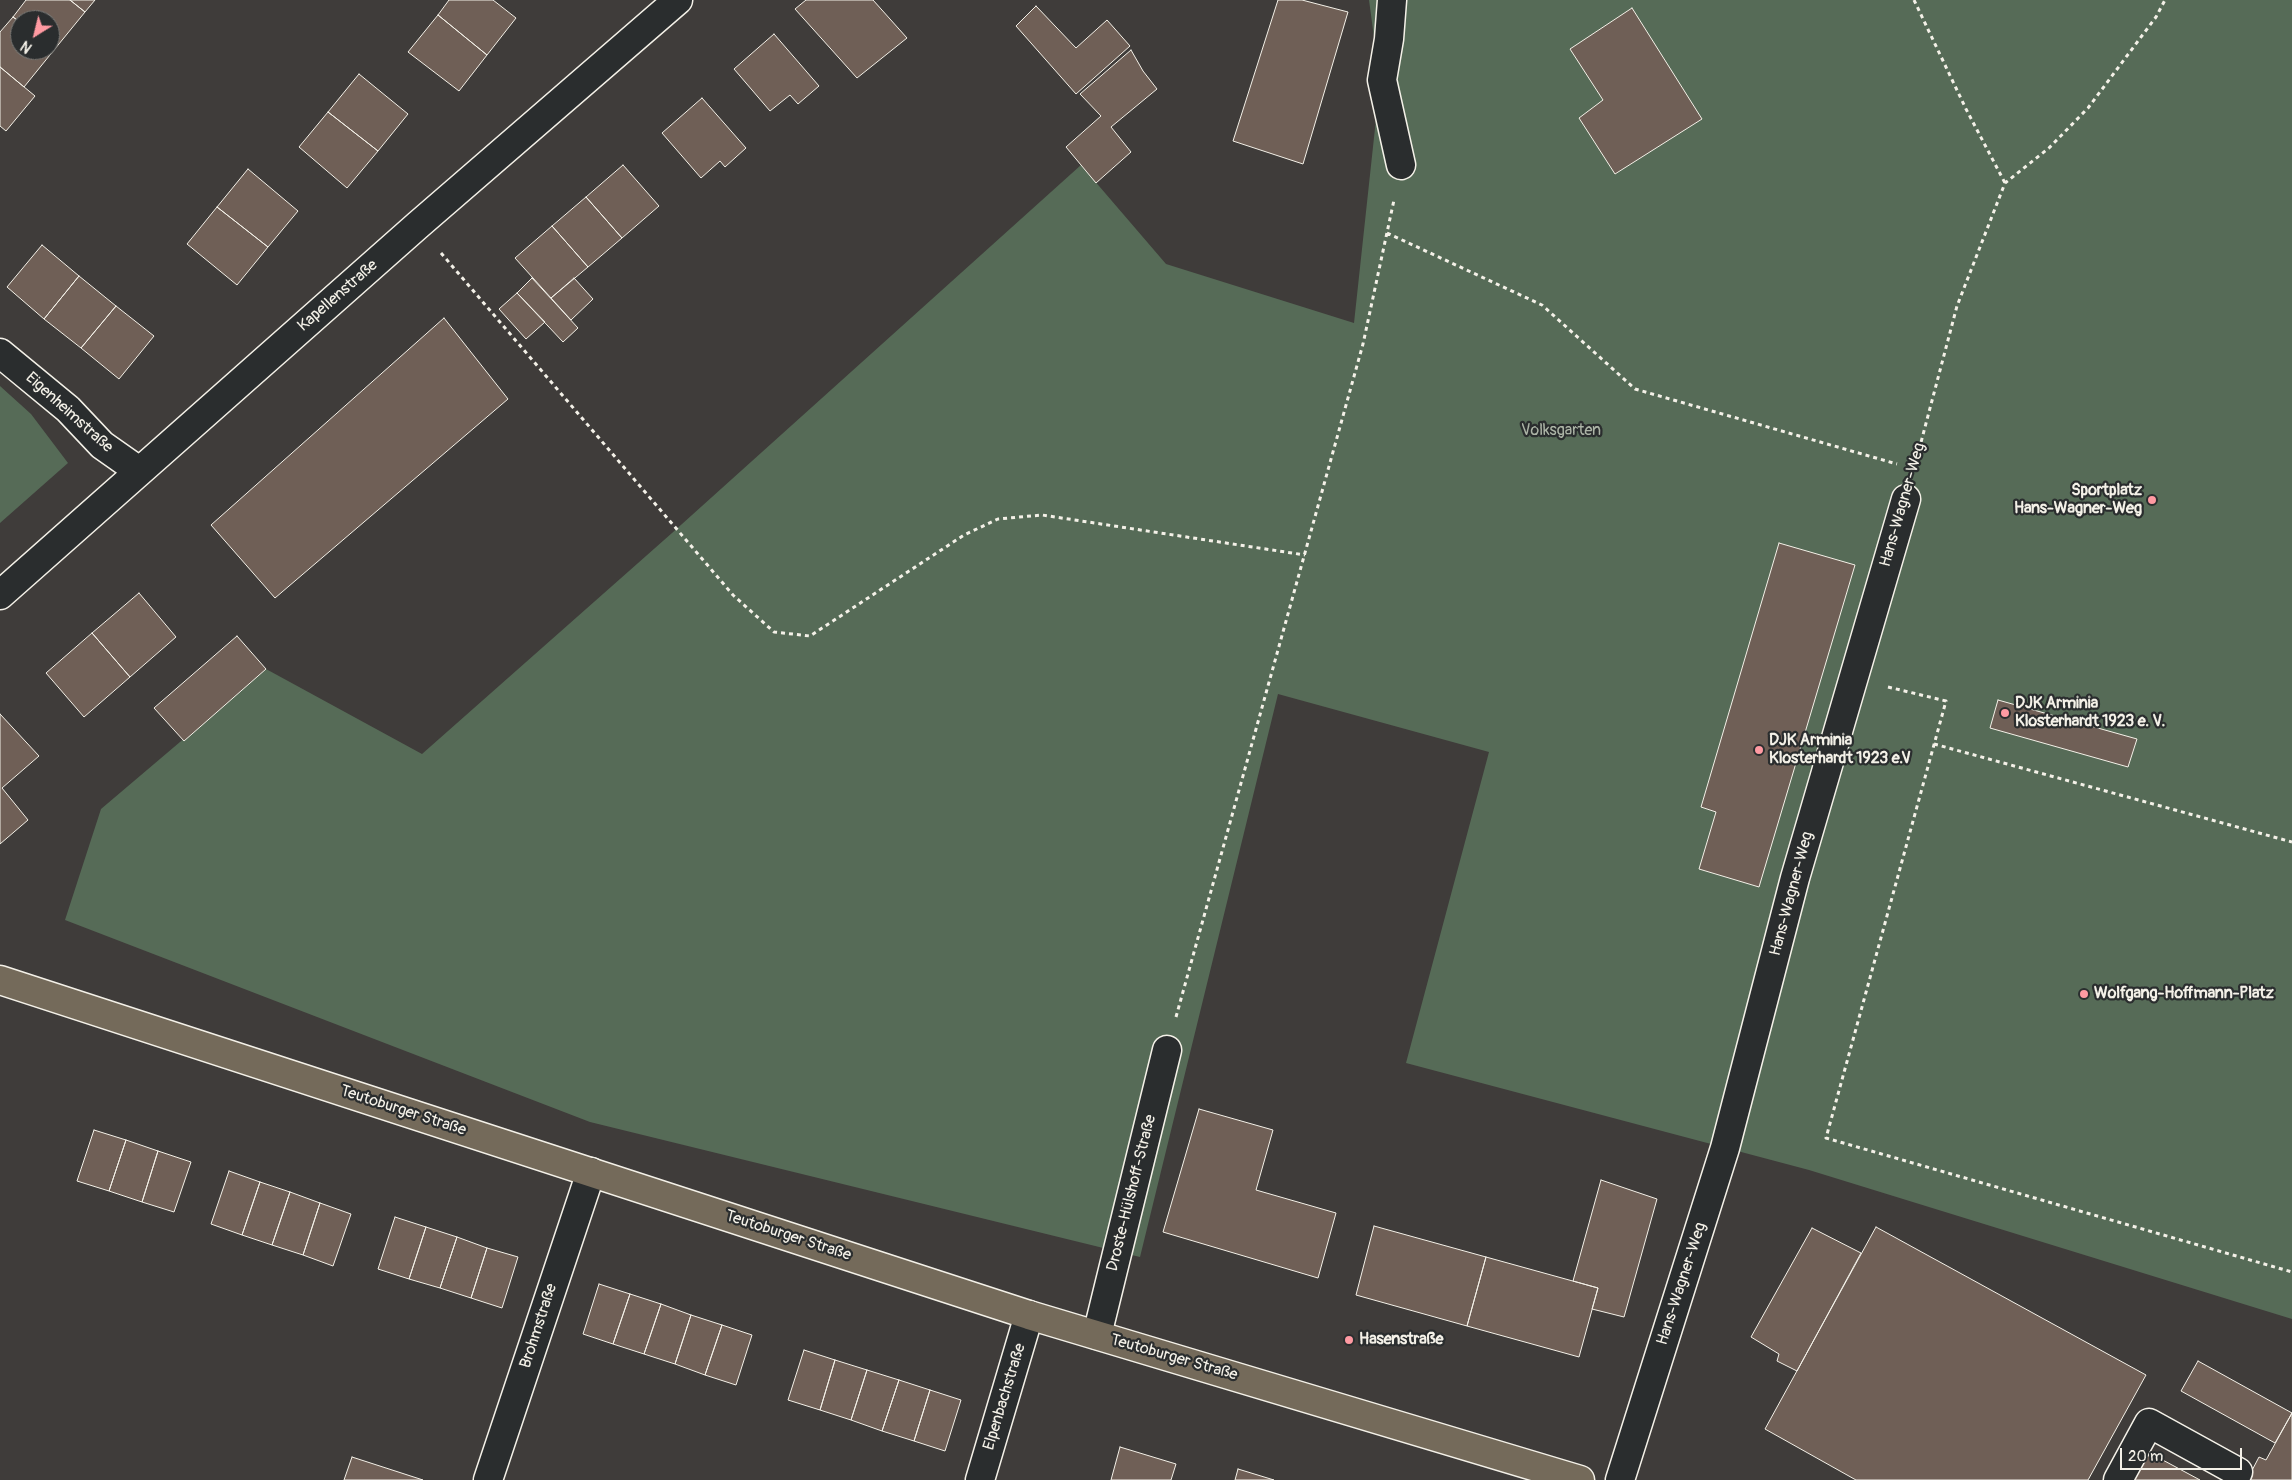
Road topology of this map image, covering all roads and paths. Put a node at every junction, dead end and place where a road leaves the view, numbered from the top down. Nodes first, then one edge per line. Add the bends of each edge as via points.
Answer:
1 (678, 0) edge
2 (1392, 0) edge
3 (1914, 0) edge
4 (2165, 0) edge
5 (1401, 165) joint
6 (2005, 183) junction
7 (418, 226) junction
8 (1387, 233) junction
9 (0, 353) edge
10 (1914, 468) junction
11 (139, 471) junction
12 (1906, 499) joint
13 (1306, 555) junction
14 (0, 595) edge
15 (1853, 678) junction
16 (1934, 744) junction
17 (2292, 842) edge
18 (0, 980) edge
19 (1167, 1050) joint
20 (591, 1172) junction
21 (2292, 1272) edge
22 (1029, 1315) junction
23 (1097, 1335) junction
24 (2238, 1472) dead end
25 (488, 1480) edge
26 (980, 1480) edge
27 (1580, 1480) edge
28 (1620, 1480) edge
29 (2118, 1480) edge

1 - 7 street, Kapellenstraße
2 - 5 street via 1382,80
3 - 6 path
4 - 6 path via 2156,17 2088,108 2049,148
5 - 8 path
6 - 10 path, Hans-Wagner-Weg via 1957,306
7 - 11 street, Kapellenstraße
7 - 13 path via 733,595 774,632 810,636 964,535 998,519 1042,515
8 - 10 path via 1542,305 1635,389
8 - 13 path via 1363,344
9 - 11 street, Eigenheimstraße via 68,409 102,445
10 - 12 path, Hans-Wagner-Weg
11 - 14 street, Kapellenstraße
12 - 15 street, Hans-Wagner-Weg
13 - 19 path
15 - 16 path via 1946,702
15 - 28 street, Hans-Wagner-Weg via 1795,878 1725,1148
16 - 17 path
16 - 21 path via 1826,1138
18 - 20 main road, Teutoburger Straße
19 - 23 street, Droste-Hülshoff-Straße
20 - 22 main road, Teutoburger Straße
20 - 25 street, Brohmstraße
22 - 23 main road, Teutoburger Straße
22 - 26 street, Elpenbachstraße
23 - 27 main road, Teutoburger Straße
24 - 29 street via 2149,1423

